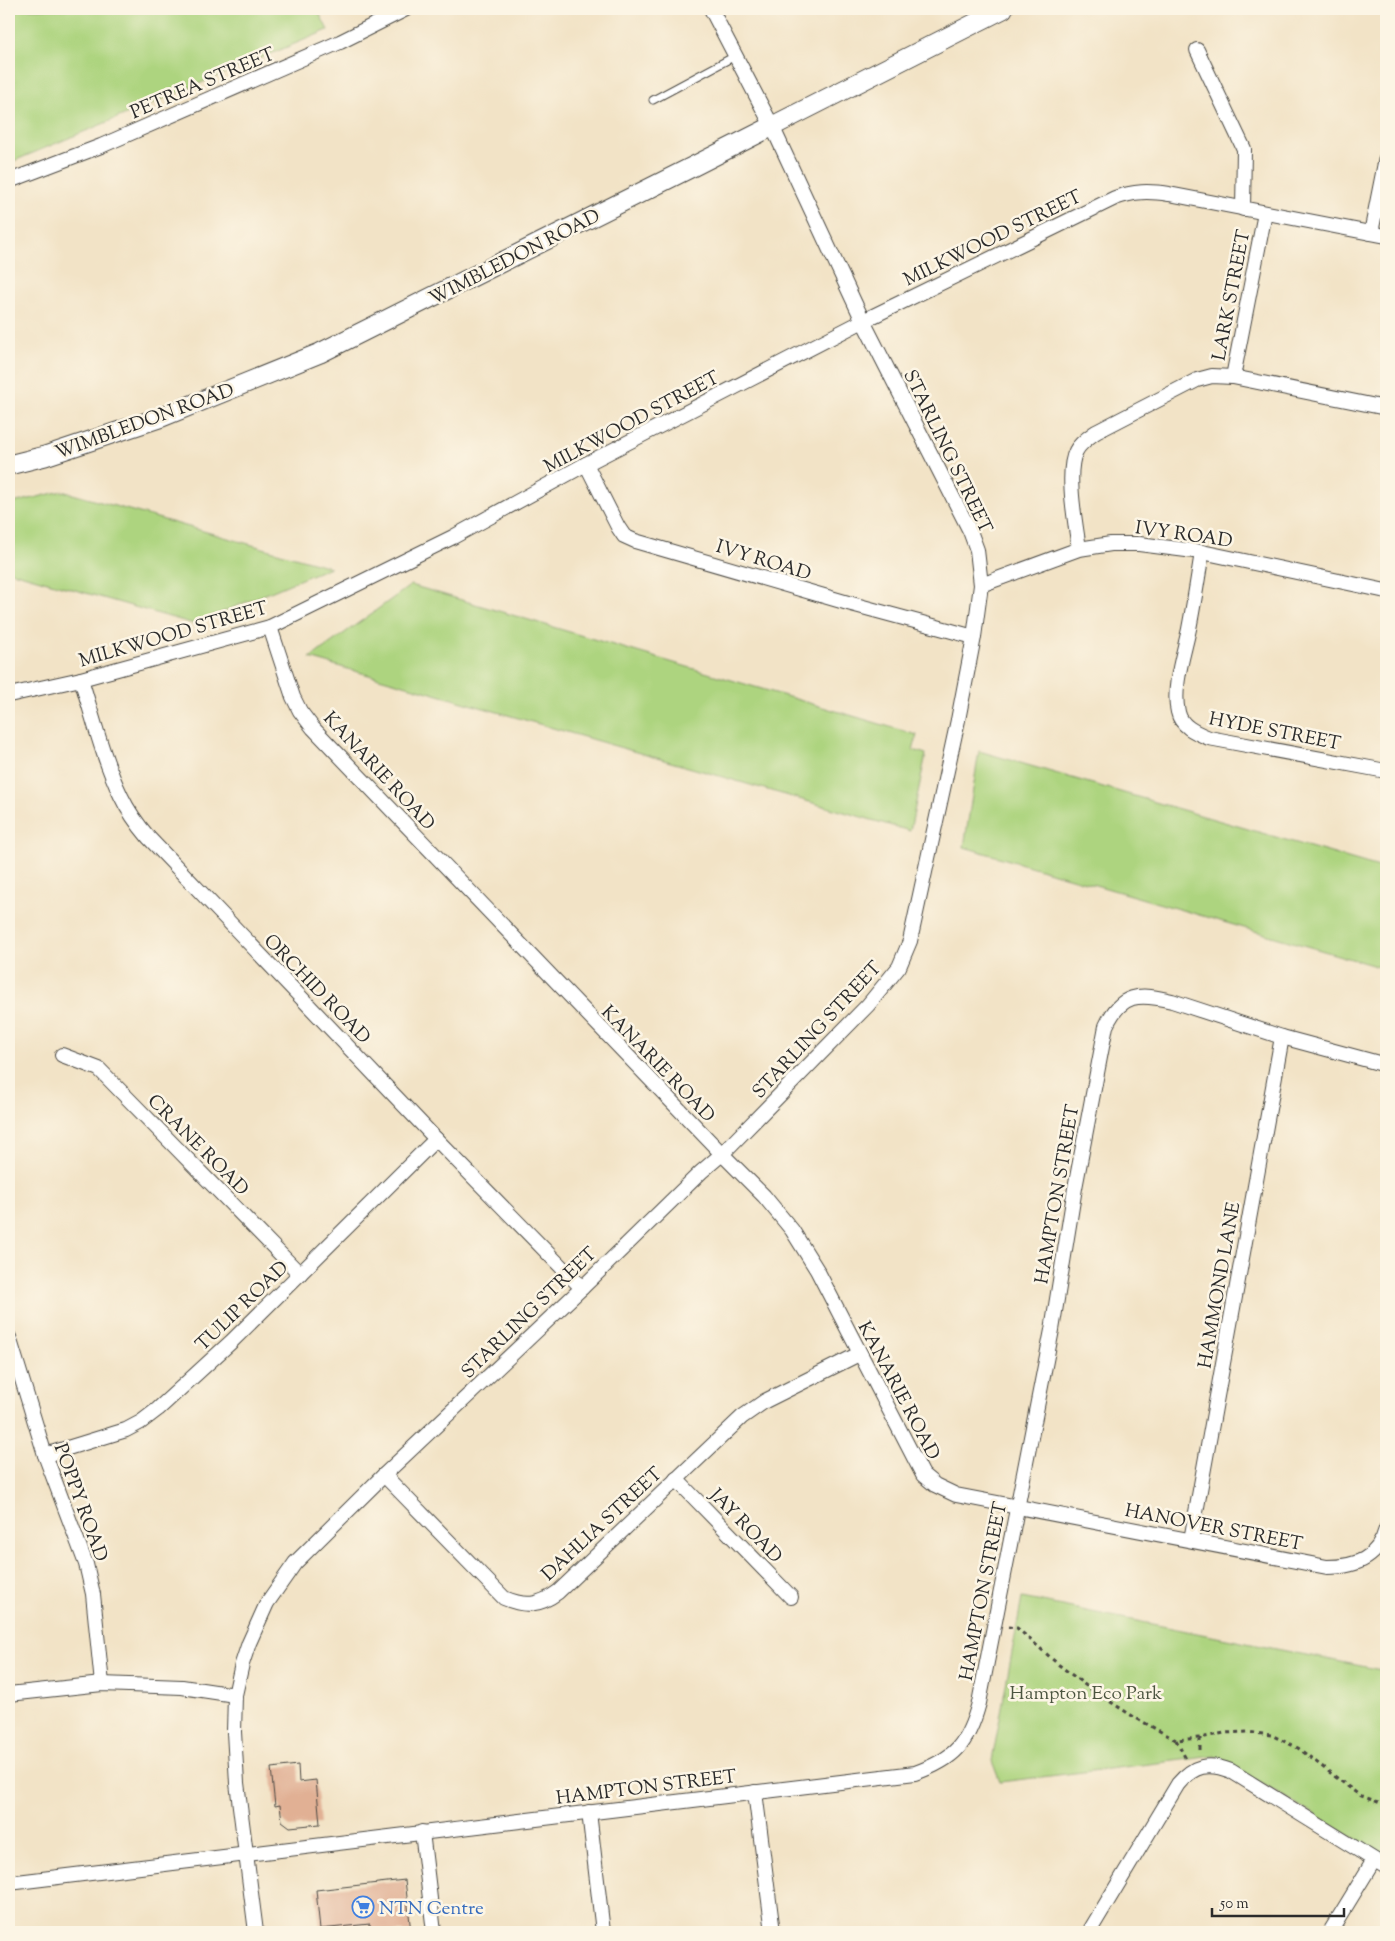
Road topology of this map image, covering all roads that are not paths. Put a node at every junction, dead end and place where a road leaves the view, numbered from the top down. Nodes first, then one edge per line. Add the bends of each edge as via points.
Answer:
1 (406, 9) edge
2 (710, 9) edge
3 (1003, 9) edge
4 (1197, 50) dead end
5 (735, 56) junction
6 (653, 100) dead end
7 (772, 126) junction
8 (1386, 158) edge
9 (9, 181) edge
10 (1243, 209) junction
11 (1264, 213) junction
12 (1371, 233) junction
13 (1386, 236) edge
14 (863, 321) junction
15 (1233, 377) junction
16 (1386, 408) edge
17 (586, 464) junction
18 (9, 465) edge
19 (1079, 549) junction
20 (1202, 552) junction
21 (981, 585) junction
22 (1386, 591) edge
23 (270, 627) junction
24 (974, 637) junction
25 (81, 679) junction
26 (9, 695) edge
27 (1386, 771) edge
28 (1282, 1037) junction
29 (62, 1055) dead end
30 (1386, 1066) edge
31 (436, 1139) junction
32 (722, 1154) junction
33 (300, 1274) junction
34 (582, 1288) junction
35 (9, 1337) edge
36 (859, 1354) junction
37 (44, 1455) junction
38 (384, 1475) junction
39 (676, 1479) junction
40 (1017, 1506) junction
41 (1386, 1529) edge
42 (1191, 1540) junction
43 (791, 1597) dead end
44 (102, 1684) junction
45 (9, 1694) edge
46 (235, 1694) junction
47 (755, 1792) junction
48 (588, 1812) junction
49 (422, 1832) junction
50 (247, 1854) junction
51 (1380, 1863) edge
52 (9, 1883) edge
53 (256, 1932) edge
54 (434, 1932) edge
55 (603, 1932) edge
56 (773, 1932) edge
57 (1089, 1932) edge
58 (1330, 1932) edge

1 - 9 street, PETREA STREET via 340,42 100,146
2 - 5 street, STARLING STREET
3 - 7 street, WIMBLEDON ROAD
4 - 10 street via 1244,149
5 - 6 lane
5 - 7 street, STARLING STREET
7 - 14 street, STARLING STREET
7 - 18 street, WIMBLEDON ROAD via 320,353 162,417
8 - 12 street
10 - 11 street, MILKWOOD STREET
10 - 14 street, MILKWOOD STREET via 1169,194 1130,192
11 - 12 street, MILKWOOD STREET
11 - 15 street, LARK STREET
12 - 13 street, MILKWOOD STREET
14 - 17 street, MILKWOOD STREET
14 - 21 street, STARLING STREET via 970,531 977,550
15 - 16 street
15 - 19 street, LARK STREET via 1212,376 1197,380 1085,440 1076,451 1071,479
17 - 23 street, MILKWOOD STREET via 453,537
17 - 24 street, IVY ROAD via 618,527 624,536 635,541 848,604
19 - 20 street, IVY ROAD via 1139,544
19 - 21 street, IVY ROAD
20 - 22 street, IVY ROAD
20 - 27 street, HYDE STREET via 1179,675 1178,713 1183,723 1209,738
21 - 24 street, STARLING STREET
23 - 25 street, MILKWOOD STREET
23 - 32 street, KANARIE ROAD via 293,698 314,728
24 - 32 street, STARLING STREET via 918,906 910,941 899,967 868,1005
25 - 26 street, MILKWOOD STREET
25 - 31 street, ORCHID ROAD via 110,770 135,820
28 - 30 street, HAMPTON STREET
28 - 40 street, HAMPTON STREET via 1154,996 1131,997 1111,1015 1106,1026
28 - 42 street, HAMMOND LANE
29 - 33 street, CRANE ROAD via 99,1069
31 - 33 street, TULIP ROAD
31 - 34 street, ORCHID ROAD
32 - 34 street, STARLING STREET
32 - 36 street, KANARIE ROAD via 792,1230 817,1270
33 - 37 street, TULIP ROAD via 224,1349 141,1422 126,1430
34 - 38 street, STARLING STREET
35 - 37 street, POPPY ROAD
36 - 39 street, DAHLIA STREET via 765,1401 742,1417
36 - 40 street, KANARIE ROAD via 923,1475 934,1485 956,1495
37 - 44 street, POPPY ROAD via 86,1564 93,1594
38 - 39 street, DAHLIA STREET via 504,1598 520,1604 542,1602 558,1592
38 - 46 street, STARLING STREET via 295,1563 267,1603 249,1643
39 - 43 street, JAY ROAD
40 - 42 street, HANOVER STREET
40 - 47 street, HAMPTON STREET via 973,1724 960,1746 942,1762 915,1773
41 - 42 street, HANOVER STREET via 1369,1556 1346,1567 1300,1563
44 - 45 street
44 - 46 street via 182,1687
46 - 50 street, STARLING STREET via 237,1783
47 - 48 street, HAMPTON STREET
47 - 56 street
48 - 49 street, HAMPTON STREET
48 - 55 street
49 - 50 street, HAMPTON STREET
49 - 54 street
50 - 52 street, HAMPTON STREET
50 - 53 street, STARLING STREET
51 - 57 street via 1231,1771 1212,1766 1193,1771 1178,1784
51 - 58 street

